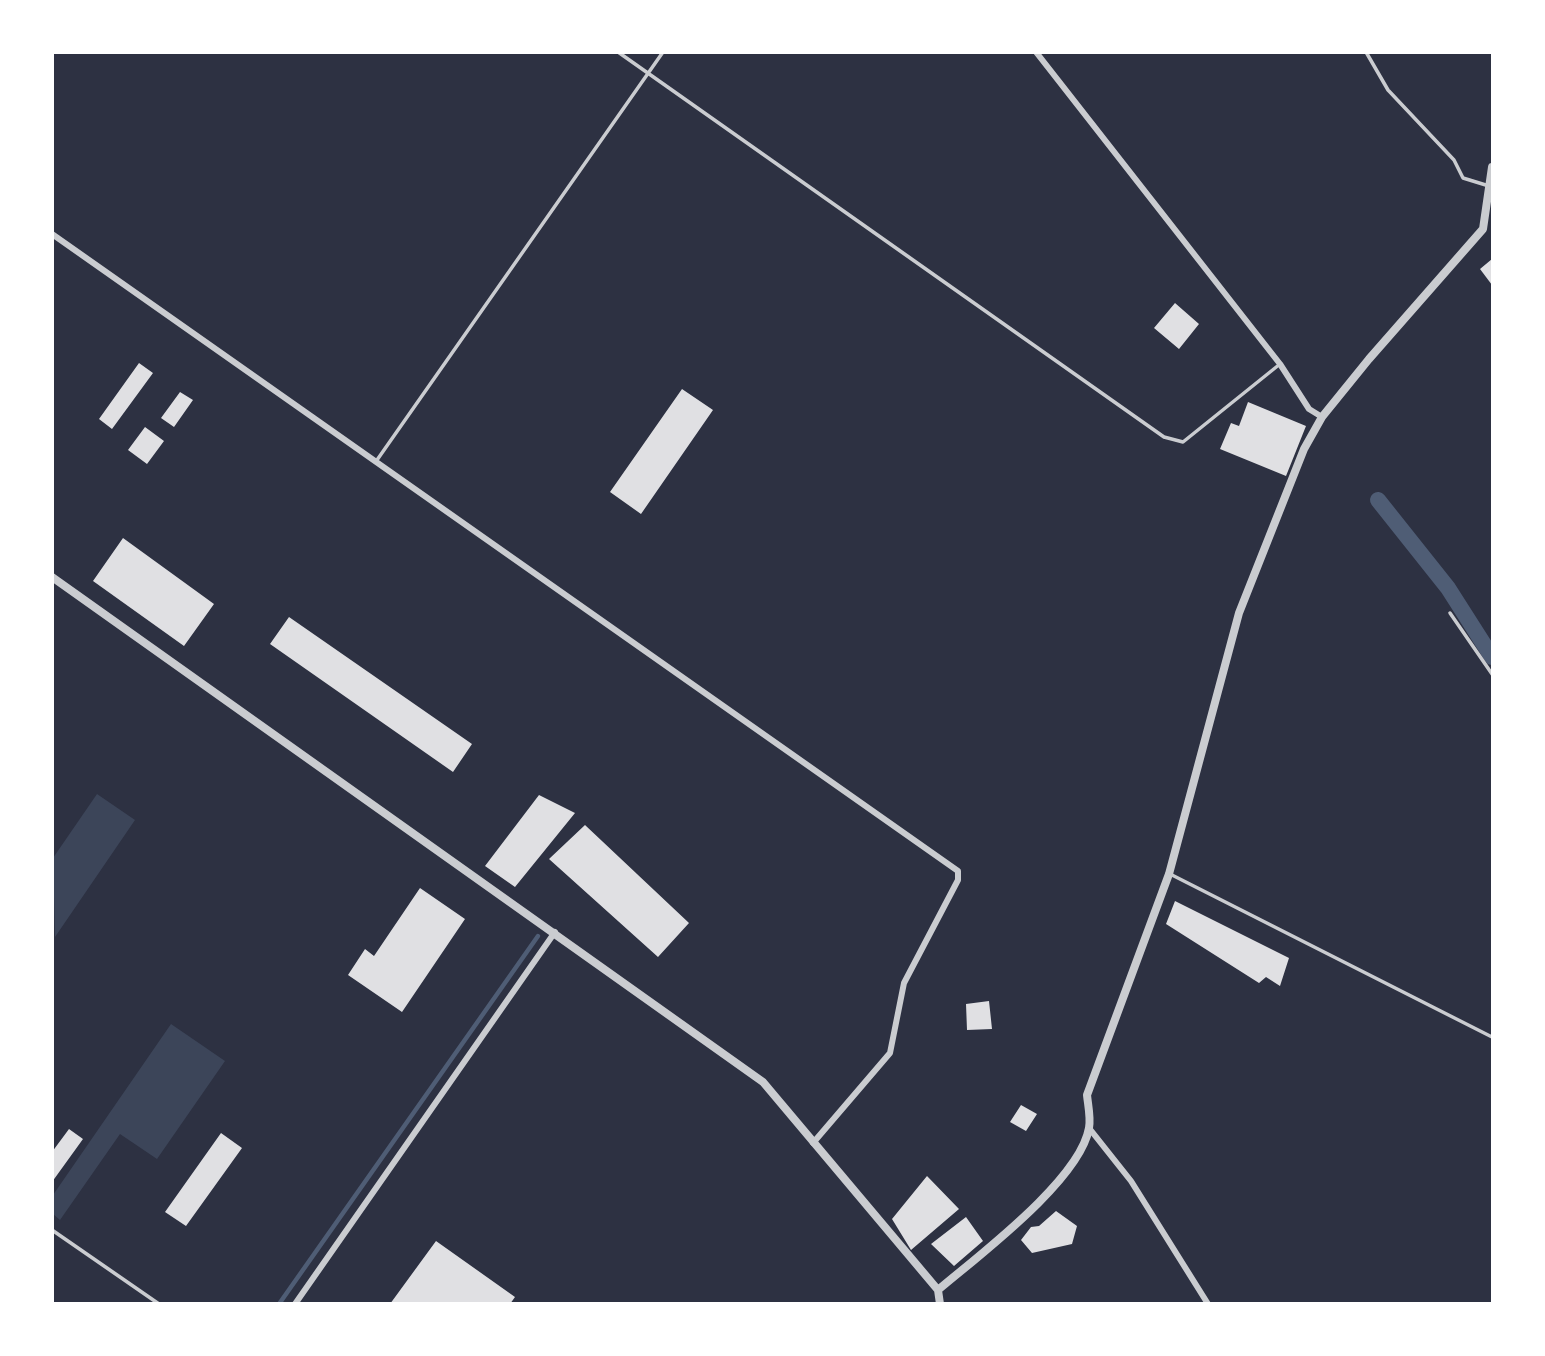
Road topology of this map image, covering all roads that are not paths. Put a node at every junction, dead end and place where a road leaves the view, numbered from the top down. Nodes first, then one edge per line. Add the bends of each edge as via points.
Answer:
1 (618, 52) edge
2 (663, 52) edge
3 (1036, 52) edge
4 (1366, 52) edge
5 (649, 74) junction
6 (1493, 167) edge
7 (1490, 188) edge
8 (52, 234) edge
9 (1280, 364) junction
10 (1322, 418) junction
11 (377, 460) junction
12 (52, 577) edge
13 (1450, 613) dead end
14 (1493, 674) edge
15 (1170, 874) junction
16 (555, 932) junction
17 (1493, 1037) edge
18 (1089, 1128) junction
19 (813, 1143) junction
20 (52, 1230) edge
21 (938, 1290) junction
22 (159, 1304) edge
23 (295, 1304) edge
24 (940, 1304) edge
25 (1208, 1304) edge

1 - 5 lane
2 - 5 lane
3 - 9 street
4 - 7 lane via 1388,90 1454,160 1463,178
5 - 9 lane via 1164,437 1183,442
5 - 11 lane
6 - 7 street
7 - 10 street via 1483,229
8 - 11 street
9 - 10 street via 1309,409
10 - 15 street via 1304,450 1239,613
11 - 19 street via 958,871 958,880 904,984 890,1053
12 - 16 street
13 - 14 lane
15 - 17 lane
15 - 18 street via 1087,1095
16 - 19 street via 763,1082
16 - 23 street
18 - 21 street via 1059,1181
18 - 25 street via 1131,1181
19 - 21 street
20 - 22 lane
21 - 24 street

